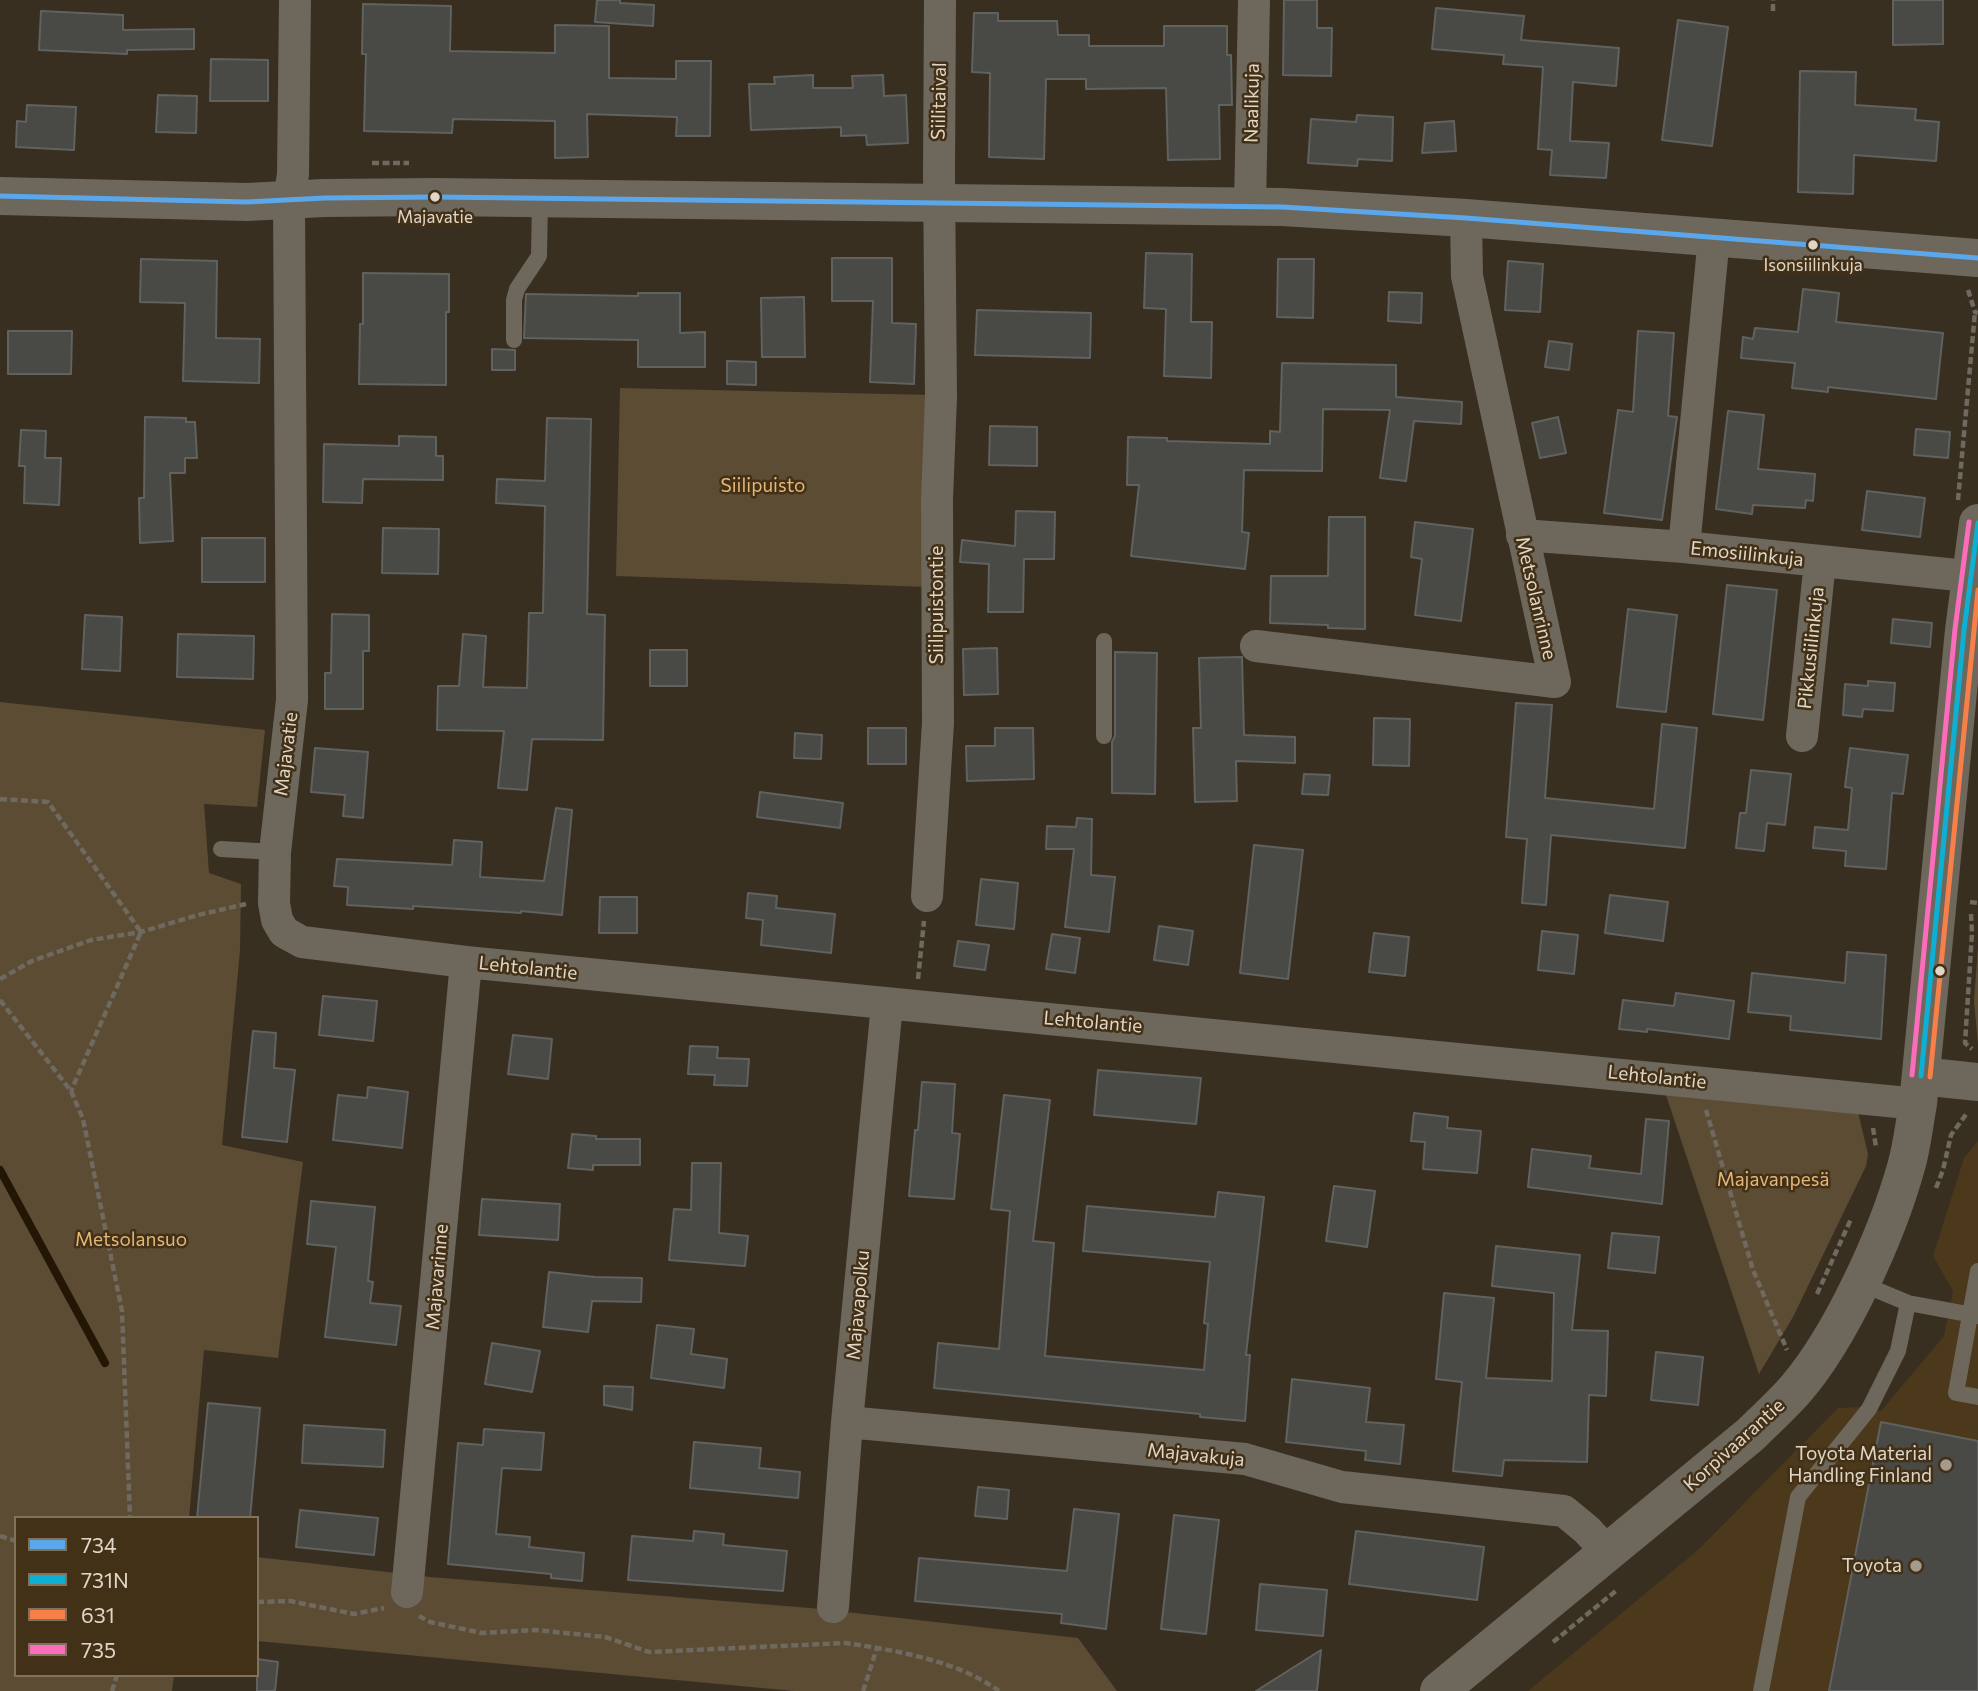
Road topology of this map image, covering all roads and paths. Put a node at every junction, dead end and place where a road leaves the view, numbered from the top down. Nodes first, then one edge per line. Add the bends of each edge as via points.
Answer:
1 (295, 0) edge
2 (940, 0) edge
3 (1254, 0) edge
4 (1773, 0) edge
5 (1773, 11) dead end
6 (0, 196) edge
7 (540, 198) junction
8 (289, 201) junction
9 (939, 202) junction
10 (1250, 206) junction
11 (1466, 218) junction
12 (1714, 236) junction
13 (1978, 258) edge
14 (514, 340) dead end
15 (1978, 523) edge
16 (1522, 535) junction
17 (1684, 547) junction
18 (1820, 561) junction
19 (1975, 577) edge
20 (1104, 641) dead end
21 (1256, 646) dead end
22 (1104, 736) dead end
23 (1802, 736) dead end
24 (0, 799) edge
25 (221, 849) dead end
26 (275, 852) junction
27 (1971, 888) dead end
28 (927, 896) joint
29 (1970, 902) junction
30 (1978, 903) edge
31 (276, 912) junction
32 (141, 932) junction
33 (466, 962) junction
34 (0, 979) edge
35 (0, 1000) edge
36 (901, 1005) junction
37 (1974, 1081) edge
38 (1920, 1090) junction
39 (71, 1091) junction
40 (1875, 1098) junction
41 (1704, 1102) dead end
42 (1877, 1148) dead end
43 (1855, 1210) dead end
44 (1978, 1271) edge
45 (1860, 1283) junction
46 (1815, 1297) dead end
47 (1908, 1303) junction
48 (1974, 1316) edge
49 (1795, 1344) dead end
50 (1978, 1397) edge
51 (847, 1422) junction
52 (130, 1516) edge
53 (1608, 1553) junction
54 (259, 1602) edge
55 (403, 1604) junction
56 (834, 1607) dead end
57 (877, 1648) junction
58 (863, 1691) edge
59 (999, 1691) edge
60 (1439, 1691) edge
61 (1761, 1691) edge

1 - 8 street, Majavatie
2 - 9 street, Siilitaival
3 - 10 street, Naalikuja
4 - 5 path
6 - 8 street
7 - 8 street
7 - 9 street
7 - 14 lane via 539,256 517,289
8 - 26 street, Majavatie via 292,700
9 - 10 street
9 - 28 street, Siilipuistontie via 938,723
10 - 11 street
11 - 12 street
11 - 16 street, Metsolanrinne via 1467,276
12 - 13 street
12 - 17 street
15 - 19 street, Korpivaarantie
16 - 17 street, Emosiilinkuja
16 - 21 street, Metsolanrinne via 1555,681
17 - 18 street, Emosiilinkuja
18 - 19 street, Emosiilinkuja
18 - 23 street, Pikkusiilinkuja
19 - 38 street, Korpivaarantie
20 - 22 lane
24 - 32 path via 48,802
25 - 26 lane
26 - 31 street, Majavatie
27 - 29 path
28 - 36 path
29 - 30 path
29 - 37 path via 1965,1043 1973,1050
31 - 32 path via 256,901
31 - 33 street, Lehtolantie via 284,932 302,942
32 - 34 path via 90,940 32,961
32 - 39 path
33 - 36 street, Lehtolantie
33 - 55 street, Majavarinne
35 - 39 path
36 - 40 street, Lehtolantie
36 - 51 street, Majavapolku
37 - 38 street
38 - 40 street, Lehtolantie
38 - 45 street, Korpivaarantie via 1907,1166
39 - 52 path via 83,1119 122,1311
40 - 42 path via 1872,1122
41 - 49 path via 1753,1270 1790,1356
43 - 46 path
44 - 48 lane
45 - 47 lane
45 - 53 street, Korpivaarantie via 1827,1345 1796,1388 1750,1435
47 - 48 lane
47 - 61 lane via 1898,1351 1870,1409 1798,1497
48 - 50 lane via 1956,1393
51 - 53 street, Majavakuja via 1245,1459 1342,1487 1564,1511
51 - 56 street, Majavapolku
53 - 60 street, Korpivaarantie
54 - 55 path via 290,1601 354,1614
55 - 57 path via 430,1622 482,1633 536,1630 605,1637 649,1652 846,1643
57 - 58 path
57 - 59 path via 951,1666

